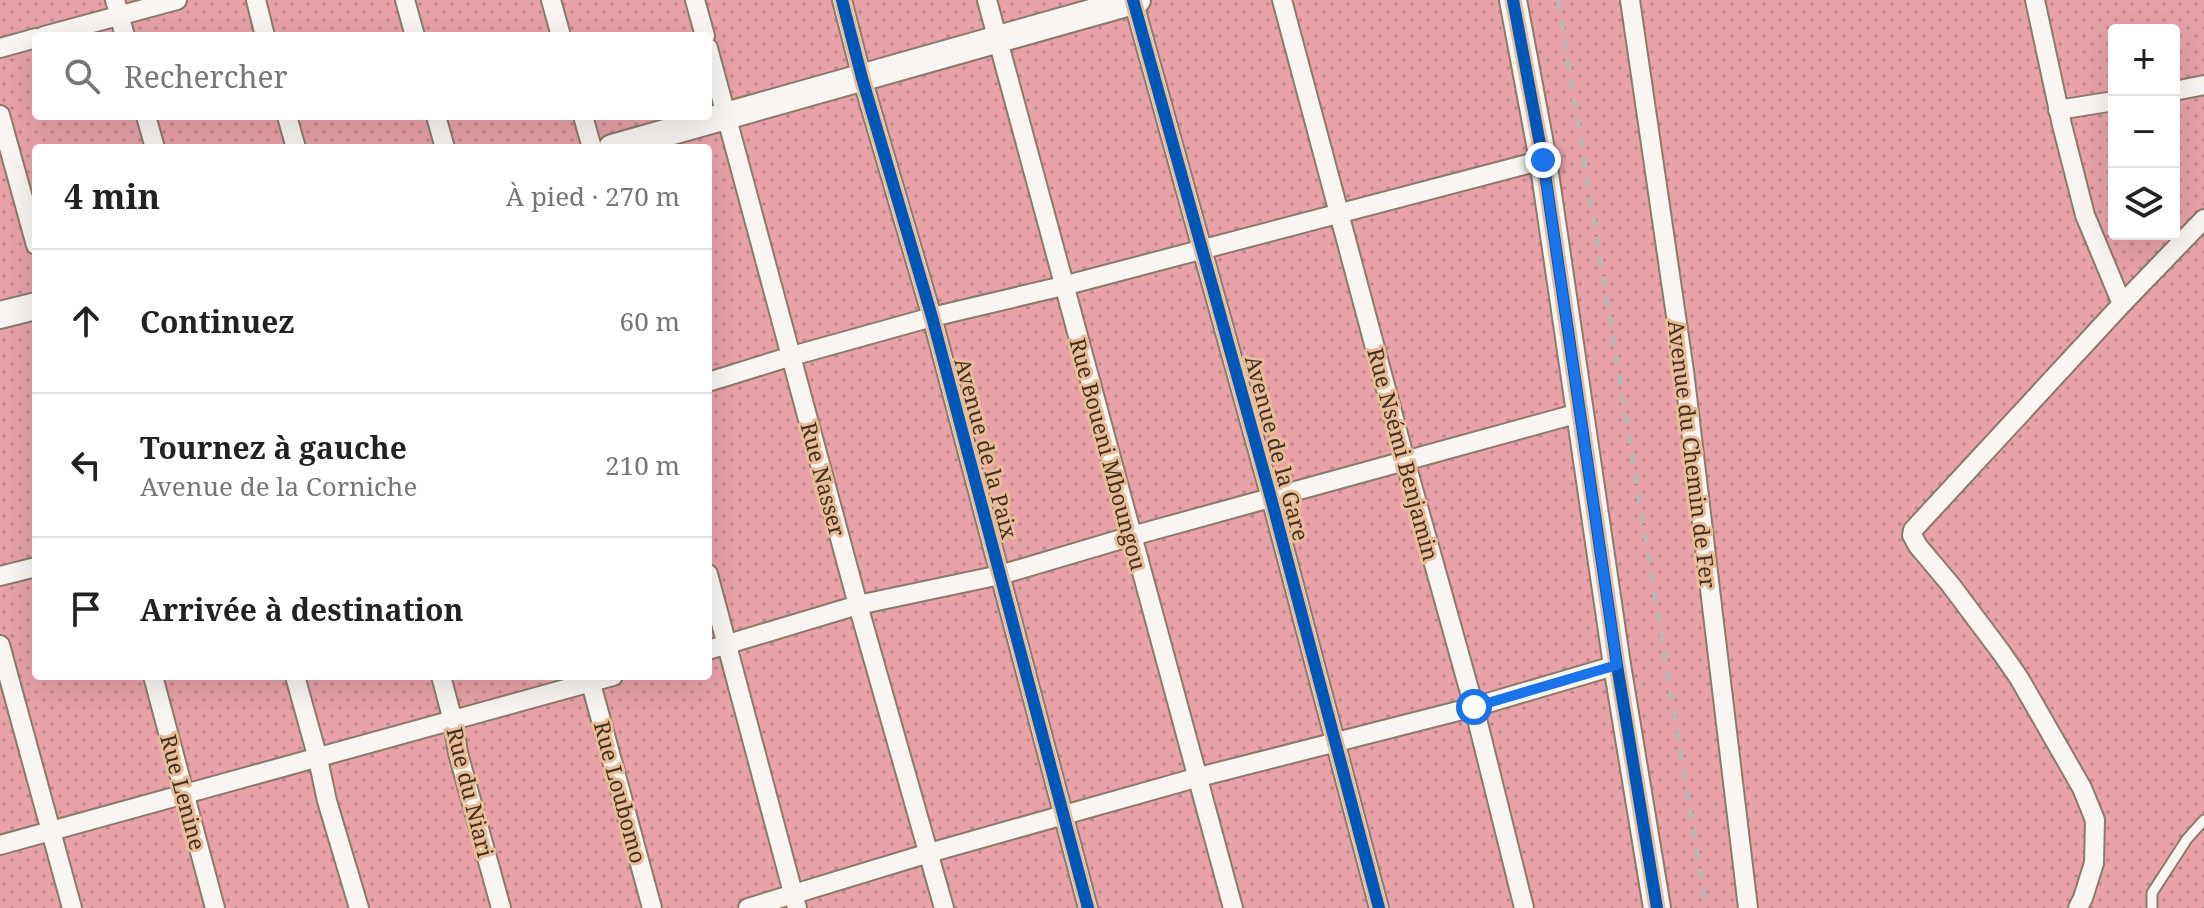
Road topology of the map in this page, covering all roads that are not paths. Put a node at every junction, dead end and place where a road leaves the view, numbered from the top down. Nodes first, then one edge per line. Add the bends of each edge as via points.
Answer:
1 (177, 0) edge
2 (256, 0) edge
3 (405, 0) edge
4 (551, 0) edge
5 (695, 0) edge
6 (842, 0) edge
7 (987, 0) edge
8 (1135, 0) edge
9 (1282, 0) edge
10 (1513, 0) edge
11 (1630, 0) edge
12 (2035, 0) edge
13 (118, 8) edge
14 (55, 32) edge
15 (124, 32) edge
16 (264, 32) edge
17 (414, 32) edge
18 (560, 32) edge
19 (704, 32) edge
20 (32, 39) edge
21 (998, 39) junction
22 (0, 48) edge
23 (712, 63) edge
24 (862, 78) junction
25 (2204, 85) edge
26 (2180, 90) edge
27 (2108, 102) edge
28 (2058, 110) junction
29 (0, 115) edge
30 (726, 115) junction
31 (712, 119) edge
32 (147, 120) edge
33 (288, 120) edge
34 (437, 120) edge
35 (584, 120) edge
36 (709, 120) edge
37 (154, 144) edge
38 (295, 144) edge
39 (444, 144) edge
40 (591, 144) edge
41 (626, 144) edge
42 (1543, 160) junction
43 (1338, 214) junction
44 (2204, 219) edge
45 (32, 231) edge
46 (1203, 249) junction
47 (1063, 286) junction
48 (2122, 304) junction
49 (32, 307) edge
50 (0, 315) edge
51 (932, 317) junction
52 (792, 356) junction
53 (712, 381) edge
54 (1579, 413) junction
55 (1405, 460) junction
56 (1271, 498) junction
57 (1132, 536) junction
58 (32, 568) edge
59 (1000, 575) junction
60 (0, 576) edge
61 (712, 589) edge
62 (858, 605) junction
63 (727, 644) junction
64 (0, 645) edge
65 (712, 649) edge
66 (1617, 665) junction
67 (154, 680) edge
68 (296, 680) edge
69 (442, 680) edge
70 (587, 680) edge
71 (590, 680) edge
72 (1474, 707) junction
73 (453, 721) junction
74 (1336, 742) junction
75 (318, 759) junction
76 (1199, 777) junction
77 (185, 794) junction
78 (1064, 815) junction
79 (2204, 820) edge
80 (52, 832) junction
81 (0, 845) edge
82 (929, 853) junction
83 (796, 902) edge
84 (72, 908) edge
85 (215, 908) edge
86 (359, 908) edge
87 (501, 908) edge
88 (652, 908) edge
89 (748, 908) edge
90 (944, 908) edge
91 (1088, 908) edge
92 (1233, 908) edge
93 (1379, 908) edge
94 (1524, 908) edge
95 (1657, 908) edge
96 (1748, 908) edge
97 (2078, 908) edge
98 (2152, 908) edge

1 - 13 street
2 - 16 street
3 - 17 street
4 - 18 street
5 - 19 street
6 - 24 street, Avenue de la Paix
7 - 21 street, Rue Boueni Mboungou
8 - 21 street
8 - 46 street, Avenue de la Gare
9 - 43 street, Rue Nsémi Benjamin
10 - 42 street
11 - 96 street, Avenue du Chemin de Fer via 1684,371
12 - 28 street
13 - 14 street
13 - 15 street
20 - 22 street
21 - 24 street
21 - 47 street, Rue Boueni Mboungou
23 - 30 street, Rue Nasser
24 - 30 street
24 - 51 street, Avenue de la Paix
25 - 26 street
27 - 28 street
28 - 48 street via 2085,215
29 - 45 street
30 - 31 street
30 - 52 street, Rue Nasser
32 - 37 street
33 - 38 street
34 - 39 street
35 - 40 street
36 - 41 street
42 - 43 street
42 - 54 street
43 - 46 street
43 - 55 street, Rue Nsémi Benjamin
44 - 48 street
46 - 47 street
46 - 56 street, Avenue de la Gare
47 - 51 street
47 - 57 street, Rue Boueni Mboungou
48 - 97 street via 1912,535 2019,678 2082,788 2095,820 2094,863
49 - 50 street
51 - 52 street
51 - 59 street, Avenue de la Paix
52 - 53 street
52 - 62 street, Rue Nasser
54 - 55 street
54 - 66 street
55 - 56 street
55 - 72 street, Rue Nsémi Benjamin
56 - 57 street
56 - 74 street, Avenue de la Gare
57 - 59 street
57 - 76 street, Rue Boueni Mboungou
58 - 60 street
59 - 62 street
59 - 78 street, Avenue de la Paix
61 - 63 street
62 - 63 street
62 - 82 street, Rue Nasser
63 - 65 street
63 - 83 street
64 - 80 street
66 - 72 street
66 - 95 street
67 - 77 street, Rue Lenine
68 - 75 street
69 - 73 street, Rue du Niari
70 - 73 street
71 - 88 street, Rue Loubomo
72 - 74 street
72 - 94 street, Rue Nsémi Benjamin
73 - 75 street
73 - 87 street, Rue du Niari
74 - 76 street
74 - 93 street, Avenue de la Gare
75 - 77 street
75 - 86 street
76 - 78 street
76 - 92 street, Rue Boueni Mboungou
77 - 80 street
77 - 85 street, Rue Lenine
78 - 82 street
78 - 91 street, Avenue de la Paix
79 - 98 lane via 2152,893
80 - 81 street
80 - 84 street
82 - 83 street
82 - 90 street, Rue Nasser
83 - 89 street

